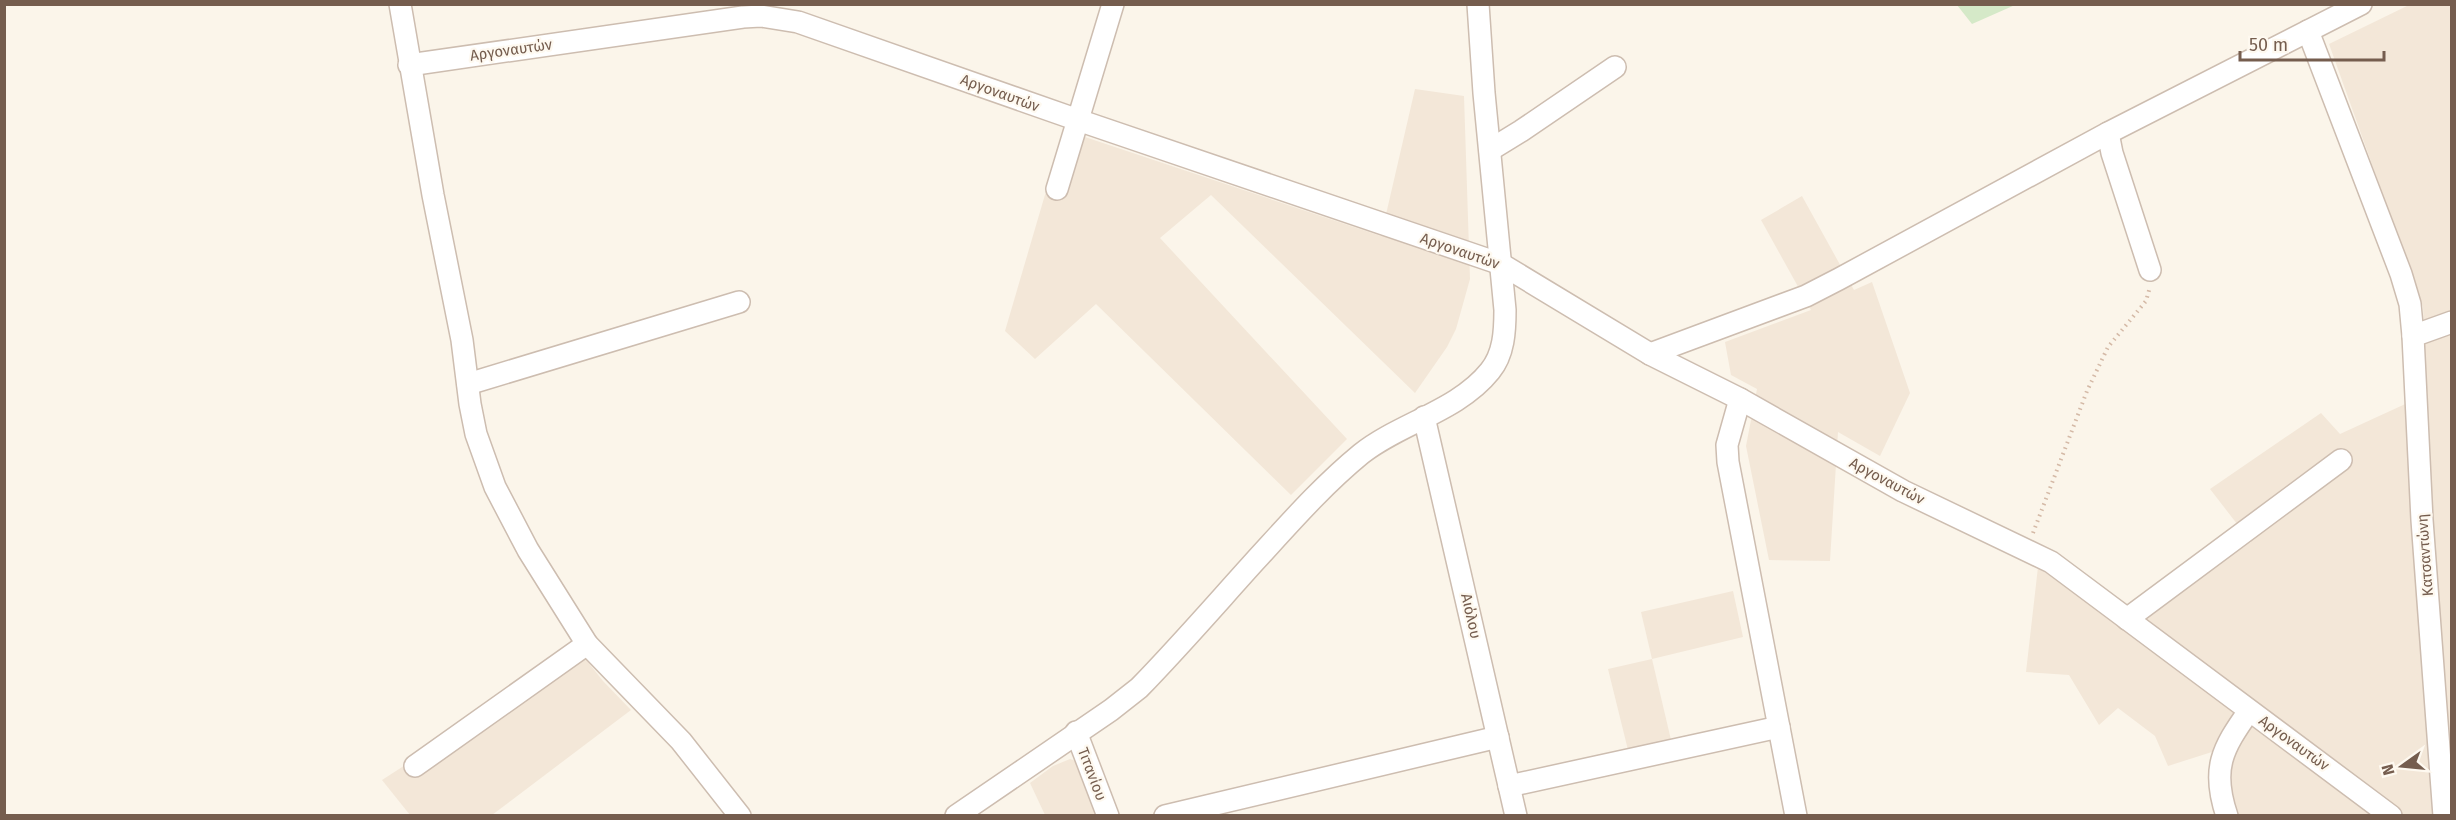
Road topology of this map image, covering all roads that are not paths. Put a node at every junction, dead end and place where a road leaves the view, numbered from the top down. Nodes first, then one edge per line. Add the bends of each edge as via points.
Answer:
1 (400, 4) edge
2 (1113, 4) edge
3 (1478, 4) edge
4 (2361, 4) edge
5 (2308, 31) junction
6 (409, 65) junction
7 (1615, 67) dead end
8 (1078, 120) junction
9 (2108, 133) junction
10 (1490, 150) junction
11 (1058, 189) dead end
12 (1501, 264) junction
13 (2150, 270) road end
14 (739, 302) dead end
15 (2451, 322) edge
16 (2414, 336) junction
17 (1650, 354) junction
18 (468, 384) junction
19 (1740, 399) junction
20 (1424, 417) junction
21 (2341, 460) dead end
22 (2127, 619) junction
23 (586, 644) junction
24 (2249, 711) junction
25 (1779, 727) junction
26 (1076, 732) junction
27 (1498, 736) junction
28 (415, 766) dead end
29 (1509, 786) junction
30 (740, 816) edge
31 (956, 816) edge
32 (1108, 816) edge
33 (1166, 816) edge
34 (1516, 816) edge
35 (1796, 816) edge
36 (2227, 816) edge
37 (2391, 816) edge
38 (2444, 816) edge

1 - 6 street
2 - 8 street
3 - 10 street
4 - 5 street
5 - 9 street
5 - 16 street, Κατσαντώνη via 2401,274
6 - 8 street, Αργοναυτών via 761,16 819,28
6 - 18 street
7 - 10 street
8 - 11 street
8 - 12 street, Αργοναυτών
9 - 13 street
9 - 17 street via 1806,296
10 - 12 street
12 - 17 street, Αργοναυτών
12 - 20 street via 1505,323 1495,364 1476,385
14 - 18 street
15 - 16 street
16 - 38 street, Κατσαντώνη via 2422,520
17 - 19 street, Αργοναυτών
18 - 23 street via 476,434 495,487
19 - 22 street, Αργοναυτών via 1903,491 2064,570
19 - 25 street via 1727,445 1728,462
20 - 26 street via 1375,444 1344,469 1290,522 1138,688
20 - 27 street, Αιόλου
21 - 22 street
22 - 24 street, Αργοναυτών
23 - 28 street
23 - 30 street via 681,741
24 - 36 street via 2227,744 2219,765 2220,796
24 - 37 street, Αργοναυτών
25 - 29 street
25 - 35 street
26 - 31 street
26 - 32 street, Τιτανίου
27 - 29 street, Αιόλου
27 - 33 street
29 - 34 street, Αιόλου

